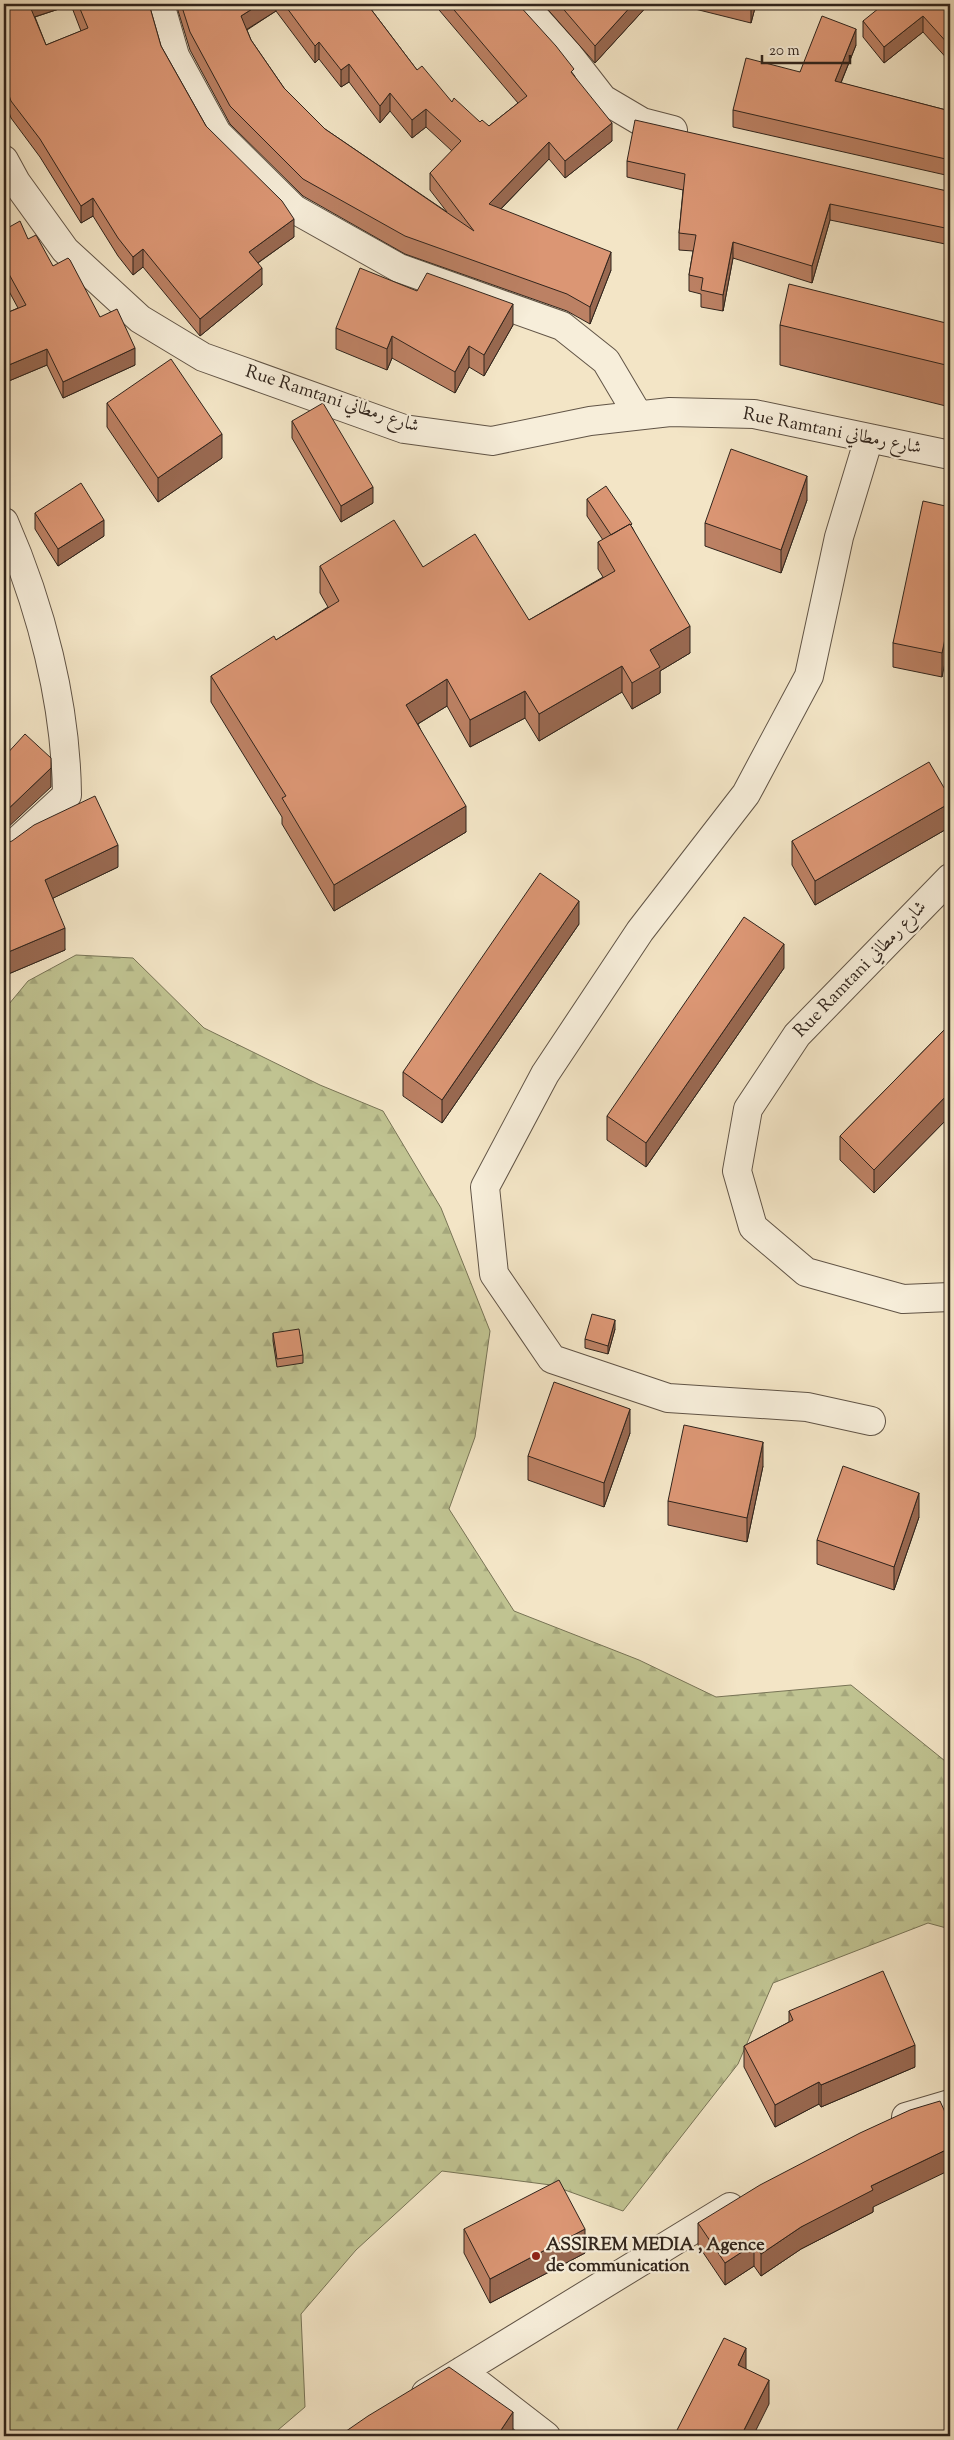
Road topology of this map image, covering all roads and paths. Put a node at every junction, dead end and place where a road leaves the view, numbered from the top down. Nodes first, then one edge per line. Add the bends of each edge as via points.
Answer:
1 (160, 4) edge
2 (523, 4) edge
3 (700, 136) edge
4 (4, 160) edge
5 (638, 415) junction
6 (869, 438) junction
7 (950, 455) edge
8 (4, 522) edge
9 (4, 850) edge
10 (950, 878) edge
11 (950, 1297) edge
12 (871, 1421) dead end
13 (950, 2104) edge
14 (887, 2126) edge
15 (747, 2197) edge
16 (462, 2371) junction
17 (404, 2406) edge
18 (546, 2436) edge

1 - 5 street via 175,56 217,133 294,208 399,268 562,326 606,361
2 - 3 street via 603,99 642,122
4 - 5 street, Rue Ramtani شارع رمطاني via 65,250 140,319 203,357 404,429 492,441 590,421
5 - 6 street, Rue Ramtani شارع رمطاني via 670,412 754,414
6 - 7 street, Rue Ramtani شارع رمطاني
6 - 12 street via 839,537 809,676 746,794 640,931 550,1066 485,1187 494,1274 552,1358 668,1398 807,1407
8 - 9 street via 20,557 49,655 67,754 67,795
10 - 11 street, Rue Ramtani شارع رمطاني via 797,1035 748,1109 737,1172 753,1227 806,1272 903,1299
13 - 14 street via 904,2117
15 - 16 street
16 - 17 street
16 - 18 street

